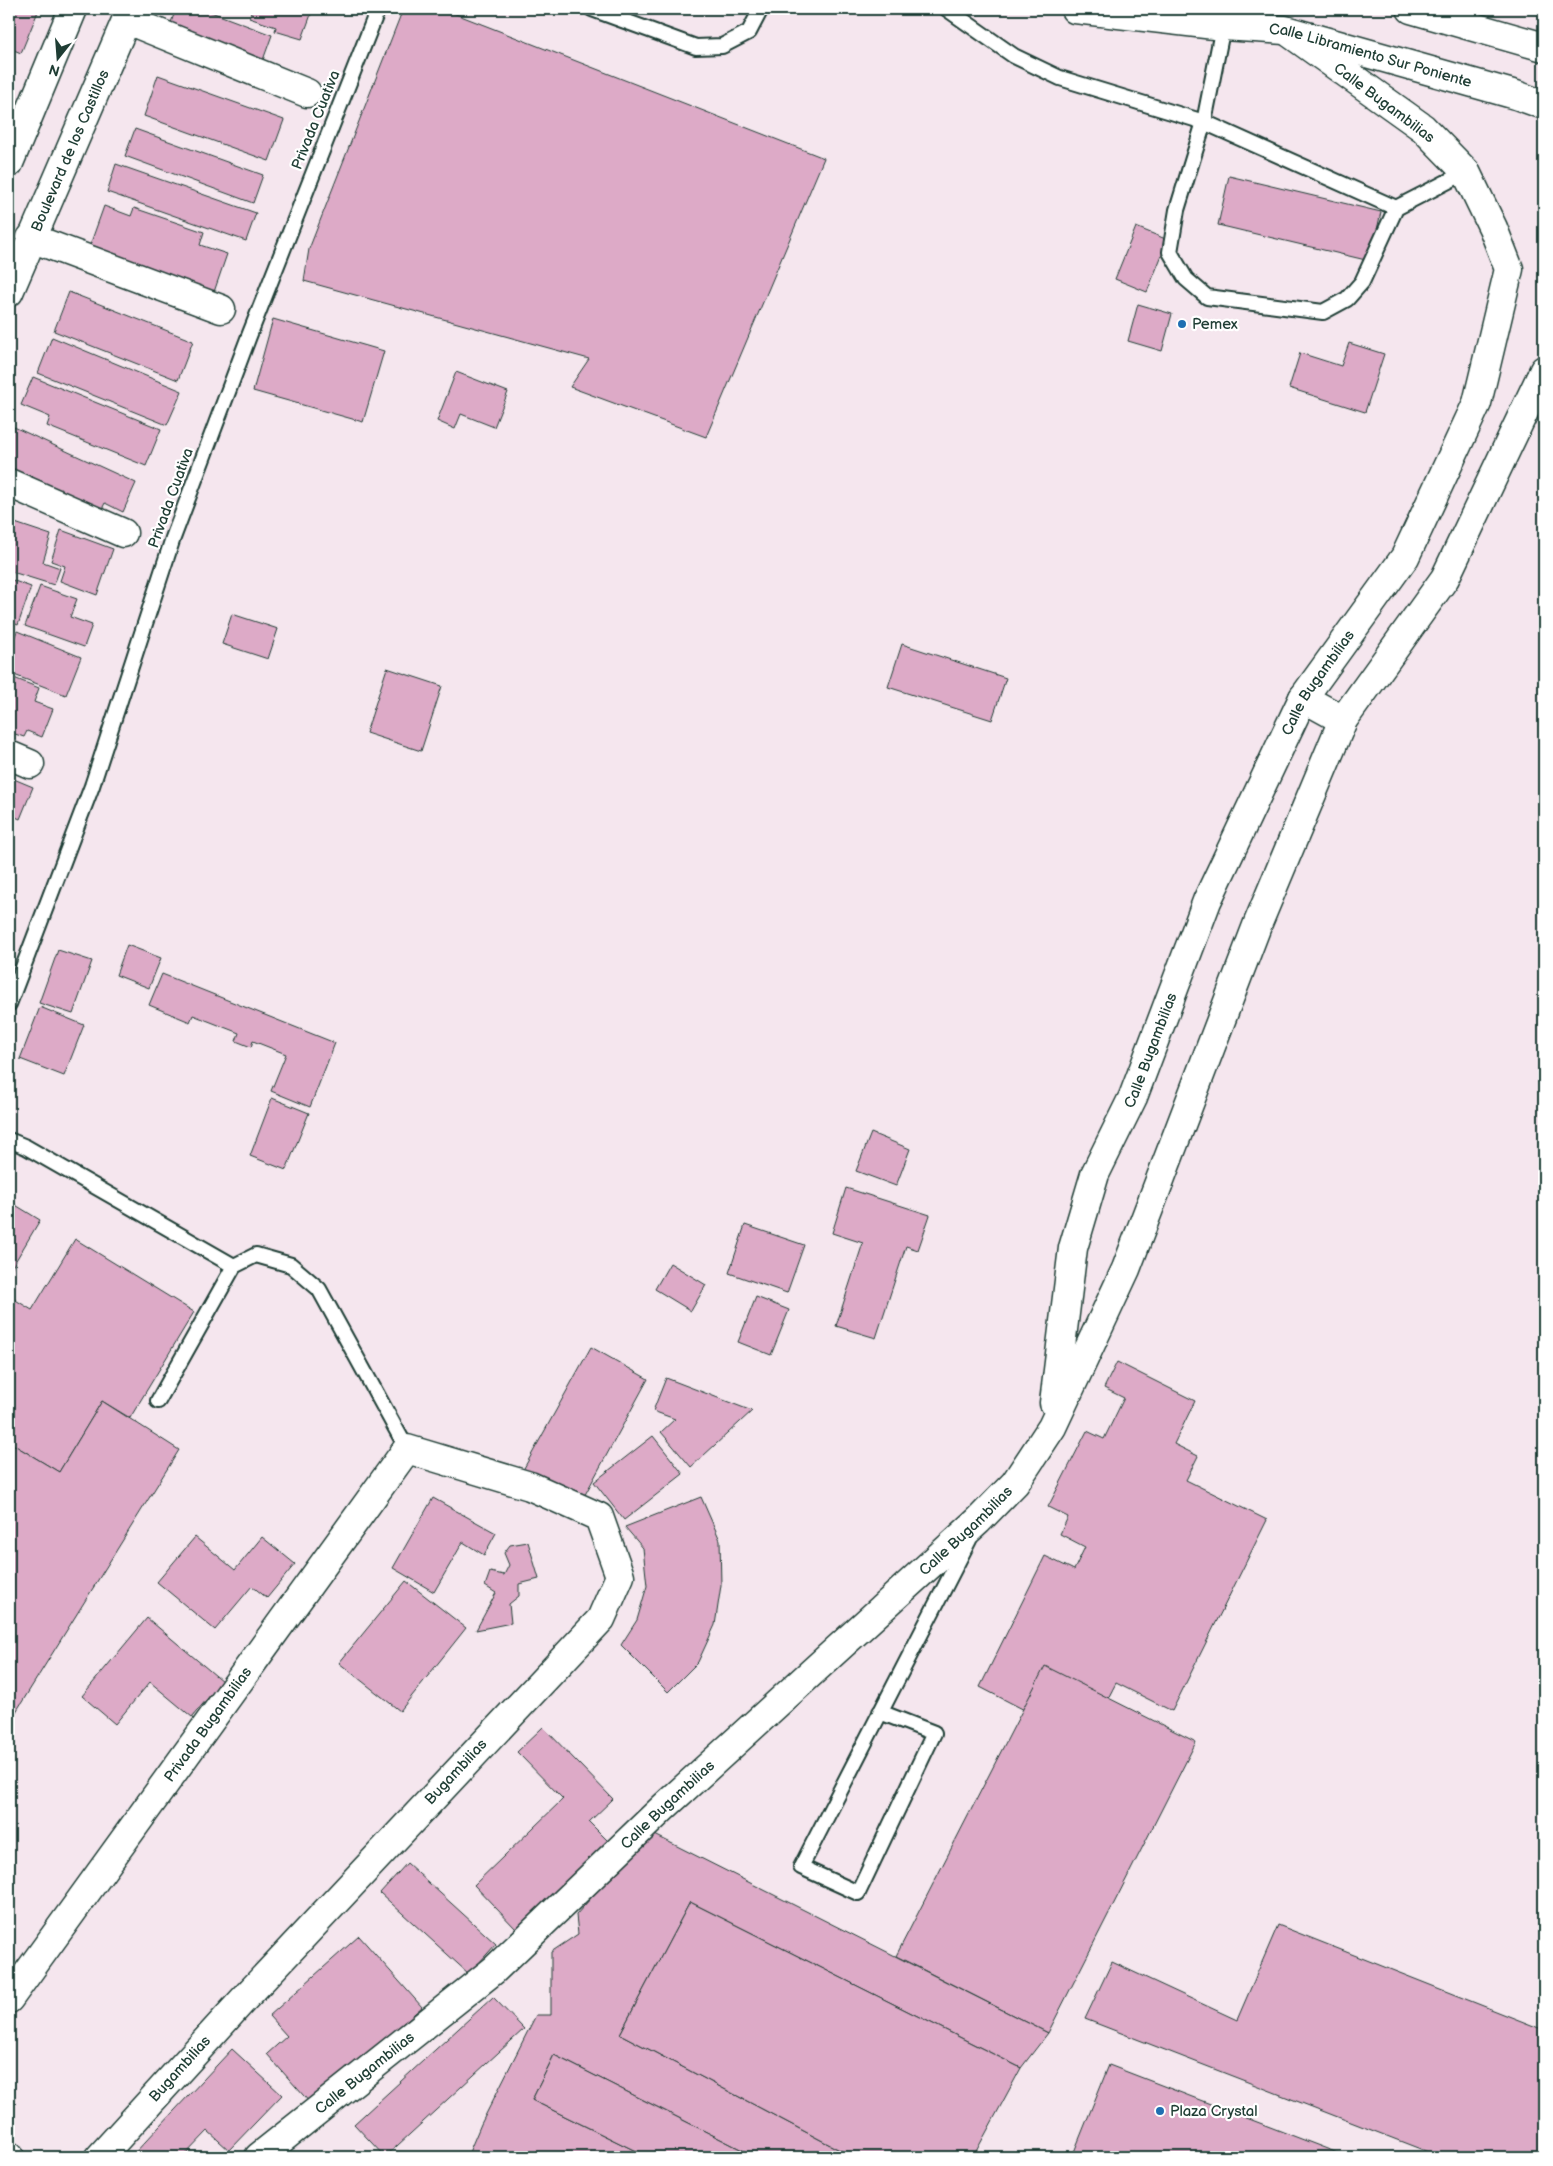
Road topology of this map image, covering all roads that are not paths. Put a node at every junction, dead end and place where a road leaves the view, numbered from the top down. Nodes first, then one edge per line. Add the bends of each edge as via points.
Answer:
1 (73, 9) edge
2 (378, 9) edge
3 (592, 9) edge
4 (761, 9) edge
5 (947, 9) edge
6 (1075, 9) edge
7 (1411, 9) edge
8 (129, 14) edge
9 (1223, 26) junction
10 (1285, 30) junction
11 (1544, 47) edge
12 (307, 93) dead end
13 (1544, 105) edge
14 (1204, 122) junction
15 (9, 163) edge
16 (1466, 172) junction
17 (1396, 208) junction
18 (31, 238) junction
19 (9, 292) edge
20 (221, 309) dead end
21 (1544, 370) edge
22 (9, 483) edge
23 (123, 533) dead end
24 (1303, 698) junction
25 (1344, 720) junction
26 (9, 1004) edge
27 (9, 1140) edge
28 (234, 1266) junction
29 (158, 1401) dead end
30 (1052, 1427) junction
31 (407, 1449) junction
32 (978, 1521) junction
33 (880, 1712) junction
34 (9, 1999) edge
35 (100, 2157) edge
36 (260, 2157) edge

1 - 15 street
2 - 26 lane, Privada Cuativa via 248,336 173,538 92,786
3 - 4 lane via 696,46 722,46 749,32
5 - 14 lane via 1014,56 1060,78
6 - 9 street, Calle Libramiento Sur Poniente
7 - 11 street
8 - 12 street
8 - 18 street, Boulevard de los Castillos
9 - 10 street, Calle Libramiento Sur Poniente
9 - 14 lane
10 - 13 street, Calle Libramiento Sur Poniente
10 - 16 street, Calle Bugambilias via 1423,128
14 - 17 lane
14 - 17 lane via 1177,210 1170,252 1186,279 1207,297 1323,312 1347,299 1362,282
16 - 17 lane
16 - 24 street, Calle Bugambilias via 1509,269 1477,403 1405,557
18 - 19 street, Boulevard de los Castillos
18 - 20 street
21 - 25 street, Calle Bugambilias via 1445,578
22 - 23 street
24 - 25 street
24 - 30 street, Calle Bugambilias via 1207,901 1133,1097 1096,1174 1073,1248
25 - 30 street, Calle Bugambilias via 1258,923 1126,1269
27 - 28 lane
28 - 29 lane
28 - 31 lane via 256,1255 291,1265 319,1289
30 - 32 street, Calle Bugambilias via 1015,1483
31 - 34 street, Privada Bugambilias
31 - 35 street, Bugambilias via 530,1486 599,1517 620,1576 601,1619
32 - 33 lane
32 - 36 street, Calle Bugambilias via 665,1806 494,1970
33 - 33 lane via 801,1868 858,1893 934,1733

